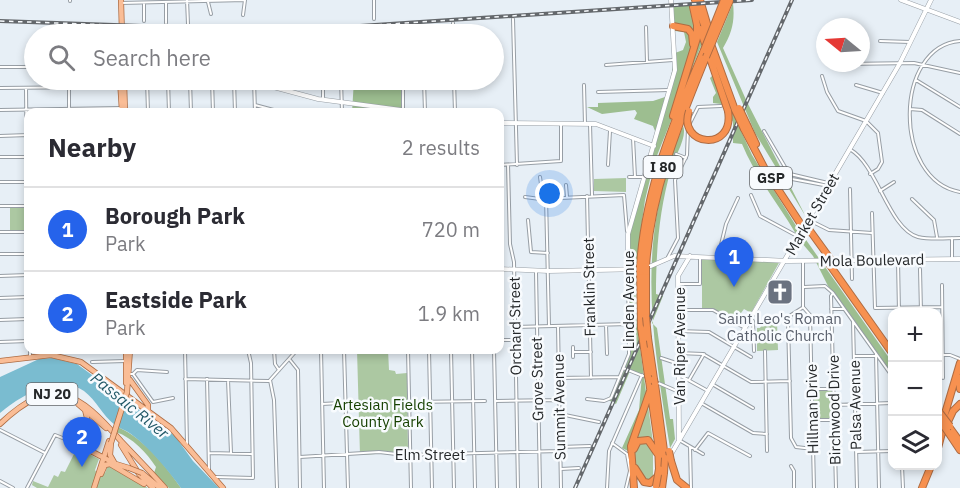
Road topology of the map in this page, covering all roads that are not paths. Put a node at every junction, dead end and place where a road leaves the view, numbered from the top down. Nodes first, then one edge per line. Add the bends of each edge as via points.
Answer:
1 (245, 0) edge
2 (374, 0) edge
3 (671, 0) edge
4 (700, 0) edge
5 (724, 0) edge
6 (730, 0) edge
7 (901, 0) edge
8 (931, 0) edge
9 (120, 1) edge
10 (187, 1) edge
11 (208, 1) edge
12 (166, 2) junction
13 (693, 2) edge
14 (144, 3) junction
15 (927, 10) junction
16 (212, 14) dead end
17 (243, 15) dead end
18 (374, 19) dead end
19 (513, 19) dead end
20 (144, 21) dead end
21 (960, 22) edge
22 (166, 23) dead end
23 (121, 24) edge
24 (188, 24) dead end
25 (673, 26) junction
26 (646, 27) dead end
27 (880, 41) dead end
28 (960, 41) edge
29 (910, 42) junction
30 (705, 54) junction
31 (676, 59) junction
32 (647, 62) junction
33 (900, 63) junction
34 (870, 64) edge
35 (926, 64) junction
36 (606, 65) dead end
37 (0, 67) edge
38 (24, 67) edge
39 (960, 73) edge
40 (699, 74) junction
41 (822, 76) dead end
42 (916, 80) junction
43 (584, 85) dead end
44 (856, 85) dead end
45 (0, 88) edge
46 (24, 88) edge
47 (681, 88) junction
48 (26, 90) edge
49 (69, 90) edge
50 (122, 90) edge
51 (147, 90) edge
52 (168, 90) edge
53 (190, 90) edge
54 (212, 90) edge
55 (234, 90) edge
56 (254, 90) edge
57 (285, 90) edge
58 (323, 90) edge
59 (342, 90) edge
60 (403, 90) edge
61 (424, 90) edge
62 (454, 90) edge
63 (669, 90) junction
64 (597, 92) dead end
65 (883, 93) junction
66 (323, 100) junction
67 (344, 103) junction
68 (255, 105) joint
69 (721, 106) dead end
70 (960, 107) edge
71 (26, 108) edge
72 (69, 108) edge
73 (123, 108) edge
74 (148, 108) edge
75 (169, 108) edge
76 (191, 108) edge
77 (213, 108) edge
78 (235, 108) edge
79 (264, 108) edge
80 (343, 108) edge
81 (377, 108) edge
82 (404, 108) edge
83 (425, 108) edge
84 (455, 108) edge
85 (24, 109) edge
86 (909, 109) junction
87 (0, 110) edge
88 (734, 110) junction
89 (866, 121) junction
90 (504, 124) edge
91 (561, 124) junction
92 (587, 124) junction
93 (516, 125) junction
94 (610, 128) junction
95 (764, 130) dead end
96 (960, 134) edge
97 (24, 135) edge
98 (669, 135) junction
99 (0, 136) edge
100 (633, 138) junction
101 (654, 146) junction
102 (850, 150) junction
103 (676, 154) dead end
104 (24, 157) edge
105 (0, 158) edge
106 (686, 158) junction
107 (504, 165) edge
108 (508, 165) junction
109 (517, 165) junction
110 (608, 165) dead end
111 (870, 174) junction
112 (670, 176) dead end
113 (677, 176) junction
114 (540, 177) dead end
115 (629, 177) dead end
116 (634, 177) junction
117 (644, 177) junction
118 (0, 182) edge
119 (24, 182) edge
120 (894, 182) dead end
121 (566, 185) dead end
122 (829, 185) junction
123 (850, 189) dead end
124 (880, 191) junction
125 (960, 192) edge
126 (592, 195) junction
127 (751, 195) dead end
128 (567, 196) junction
129 (587, 196) junction
130 (525, 197) dead end
131 (545, 197) junction
132 (738, 198) dead end
133 (912, 199) dead end
134 (0, 206) edge
135 (24, 206) edge
136 (626, 207) junction
137 (635, 209) junction
138 (873, 213) dead end
139 (528, 220) dead end
140 (806, 226) junction
141 (0, 232) edge
142 (24, 232) edge
143 (851, 233) junction
144 (873, 233) junction
145 (628, 234) junction
146 (799, 237) junction
147 (937, 237) junction
148 (952, 238) junction
149 (960, 238) edge
150 (0, 254) edge
151 (24, 254) edge
152 (548, 254) junction
153 (690, 256) junction
154 (668, 257) junction
155 (700, 257) junction
156 (718, 257) junction
157 (898, 259) junction
158 (952, 259) junction
159 (960, 259) edge
160 (852, 260) junction
161 (874, 260) junction
162 (785, 261) junction
163 (803, 261) junction
164 (831, 264) junction
165 (504, 268) edge
166 (514, 269) junction
167 (628, 269) junction
168 (643, 269) junction
169 (920, 269) dead end
170 (589, 270) junction
171 (536, 271) junction
172 (549, 271) junction
173 (24, 274) edge
174 (0, 276) edge
175 (852, 279) dead end
176 (678, 285) junction
177 (942, 285) dead end
178 (804, 287) junction
179 (833, 293) junction
180 (24, 297) edge
181 (0, 298) edge
182 (803, 307) junction
183 (921, 307) junction
184 (942, 307) junction
185 (888, 308) edge
186 (899, 308) joint
187 (831, 309) junction
188 (844, 309) junction
189 (678, 310) junction
190 (751, 318) junction
191 (24, 319) edge
192 (0, 320) edge
193 (853, 321) junction
194 (629, 324) junction
195 (588, 325) junction
196 (606, 325) junction
197 (549, 326) junction
198 (558, 326) junction
199 (515, 327) junction
200 (536, 327) junction
201 (745, 328) junction
202 (678, 331) junction
203 (504, 340) edge
204 (514, 340) junction
205 (24, 341) edge
206 (0, 342) edge
207 (888, 342) edge
208 (573, 347) dead end
209 (734, 347) junction
210 (888, 348) edge
211 (754, 351) dead end
212 (765, 351) dead end
213 (573, 352) junction
214 (591, 352) junction
215 (678, 353) junction
216 (128, 354) edge
217 (185, 354) edge
218 (248, 354) edge
219 (274, 354) edge
220 (294, 354) edge
221 (321, 354) edge
222 (344, 354) edge
223 (408, 354) edge
224 (429, 354) edge
225 (451, 354) edge
226 (472, 354) edge
227 (495, 354) edge
228 (607, 354) dead end
229 (704, 354) junction
230 (876, 355) junction
231 (943, 355) junction
232 (854, 356) junction
233 (30, 357) joint
234 (573, 357) dead end
235 (751, 357) dead end
236 (662, 358) dead end
237 (290, 360) junction
238 (0, 361) edge
239 (128, 361) junction
240 (960, 361) edge
241 (92, 362) dead end
242 (679, 364) junction
243 (723, 365) junction
244 (623, 368) junction
245 (279, 370) junction
246 (888, 371) edge
247 (166, 372) dead end
248 (679, 375) junction
249 (131, 376) junction
250 (620, 377) junction
251 (960, 377) edge
252 (185, 378) junction
253 (559, 378) junction
254 (591, 378) junction
255 (944, 378) dead end
256 (207, 379) junction
257 (650, 379) junction
258 (228, 380) junction
259 (250, 380) junction
260 (689, 380) junction
261 (270, 381) junction
262 (790, 381) junction
263 (766, 382) junction
264 (712, 384) junction
265 (833, 388) junction
266 (134, 389) junction
267 (812, 389) junction
268 (960, 390) edge
269 (126, 391) junction
270 (650, 391) junction
271 (708, 391) junction
272 (679, 392) junction
273 (173, 398) dead end
274 (587, 399) dead end
275 (538, 400) junction
276 (559, 400) junction
277 (474, 401) junction
278 (485, 401) dead end
279 (496, 401) junction
280 (516, 401) junction
281 (358, 402) dead end
282 (409, 402) junction
283 (452, 402) junction
284 (430, 403) junction
285 (701, 403) junction
286 (877, 403) junction
287 (888, 403) edge
288 (322, 404) junction
289 (346, 404) junction
290 (855, 404) junction
291 (960, 404) edge
292 (834, 405) junction
293 (81, 406) junction
294 (942, 407) edge
295 (753, 408) dead end
296 (659, 409) junction
297 (148, 411) junction
298 (560, 414) junction
299 (939, 416) edge
300 (939, 416) edge
301 (813, 420) junction
302 (834, 420) junction
303 (99, 422) junction
304 (599, 422) dead end
305 (0, 427) edge
306 (83, 428) junction
307 (679, 429) junction
308 (944, 431) edge
309 (684, 432) junction
310 (767, 434) junction
311 (960, 437) edge
312 (679, 440) junction
313 (110, 442) junction
314 (960, 442) edge
315 (75, 443) junction
316 (612, 443) junction
317 (590, 446) dead end
318 (187, 447) junction
319 (690, 447) junction
320 (560, 449) junction
321 (813, 449) junction
322 (695, 450) junction
323 (960, 450) edge
324 (767, 451) dead end
325 (878, 451) junction
326 (888, 451) edge
327 (539, 452) junction
328 (856, 452) junction
329 (45, 453) junction
330 (209, 453) junction
331 (231, 453) junction
332 (474, 453) junction
333 (497, 453) junction
334 (517, 453) junction
335 (95, 454) junction
336 (252, 454) junction
337 (432, 454) junction
338 (454, 454) junction
339 (703, 454) dead end
340 (410, 455) junction
341 (347, 456) junction
342 (750, 456) dead end
343 (300, 457) junction
344 (323, 457) junction
345 (665, 458) junction
346 (105, 459) junction
347 (116, 464) junction
348 (791, 465) dead end
349 (579, 468) dead end
350 (561, 469) junction
351 (902, 470) edge
352 (926, 470) edge
353 (661, 472) junction
354 (100, 474) junction
355 (211, 475) junction
356 (0, 481) edge
357 (922, 486) edge
358 (14, 488) edge
359 (27, 488) edge
360 (95, 488) edge
361 (151, 488) edge
362 (160, 488) edge
363 (165, 488) edge
364 (224, 488) edge
365 (277, 488) edge
366 (300, 488) edge
367 (324, 488) edge
368 (348, 488) edge
369 (411, 488) edge
370 (432, 488) edge
371 (454, 488) edge
372 (475, 488) edge
373 (497, 488) edge
374 (518, 488) edge
375 (540, 488) edge
376 (561, 488) edge
377 (607, 488) edge
378 (627, 488) edge
379 (634, 488) edge
380 (657, 488) edge
381 (689, 488) edge
382 (794, 488) edge
383 (814, 488) edge
384 (836, 488) edge
385 (857, 488) edge
386 (879, 488) edge
387 (903, 488) edge

1 - 11 street
1 - 17 street
2 - 18 street
3 - 25 street
4 - 88 highway, GSP
5 - 30 highway, I 80, bridge
6 - 30 highway, I 80, bridge
7 - 15 street
8 - 15 street, Market Street
9 - 14 street
9 - 23 main road
10 - 11 street
10 - 12 street
10 - 24 street
11 - 16 street
12 - 14 street
12 - 22 street
13 - 47 highway via 697,34
13 - 88 highway, GSP
14 - 20 street
15 - 21 street
15 - 29 street, Market Street
19 - 93 street
25 - 31 street
25 - 47 highway via 685,27 693,38
26 - 32 street
27 - 29 street
28 - 35 street via 942,46
29 - 33 street, Market Street
30 - 40 highway, I 80
30 - 98 highway, I 80
31 - 32 street
31 - 63 street
32 - 36 street
33 - 34 street
33 - 35 street
33 - 65 street, Market Street
35 - 39 street
35 - 42 street
37 - 38 street
40 - 88 highway, bridge via 687,120 692,132 699,138 719,138
40 - 168 highway, I 80 via 662,171
41 - 89 street via 838,111
42 - 70 street
42 - 86 street
43 - 92 street
44 - 65 street
45 - 46 street
47 - 98 highway
48 - 71 street
49 - 72 street
50 - 73 main road
51 - 74 street
52 - 75 street
53 - 76 street
54 - 77 street
55 - 78 street
56 - 68 street
57 - 66 street
58 - 66 street
59 - 67 street
60 - 82 street
61 - 83 street
62 - 84 street
63 - 64 street
63 - 101 street
65 - 89 street, Market Street
66 - 67 street
67 - 80 street
67 - 81 street
68 - 79 street
69 - 106 street via 697,108 687,129
85 - 87 street
86 - 96 street via 925,112
86 - 125 street via 914,144 926,171 939,184
88 - 140 highway, GSP, bridge
89 - 102 street, Market Street
89 - 111 street via 877,130 880,140 881,164
90 - 93 street
91 - 92 street
91 - 93 street
91 - 109 street via 561,161
92 - 94 street
92 - 126 street
93 - 109 street
94 - 100 street
94 - 110 street
95 - 122 street via 794,180
97 - 99 street
98 - 168 highway, I 80 via 648,206
100 - 101 street
100 - 116 street
101 - 117 street
102 - 111 street
102 - 122 street, Market Street
103 - 106 street
104 - 105 street
106 - 113 street
107 - 108 street
108 - 109 street
108 - 166 street, Orchard Street
111 - 124 street
112 - 113 street
113 - 154 street via 678,238
114 - 131 street
115 - 116 street
116 - 117 street
117 - 137 street
118 - 119 street
120 - 124 street
121 - 128 street
122 - 140 street, Market Street
123 - 143 street
124 - 147 street via 911,233
126 - 129 street
126 - 136 street, Linden Avenue via 626,195
127 - 146 street via 760,216
128 - 129 street
128 - 131 street
129 - 170 street, Franklin Street
130 - 131 street
131 - 152 street
132 - 156 street via 726,224
133 - 147 street via 934,220
134 - 135 street
136 - 137 street
136 - 145 street, Linden Avenue
137 - 145 street
138 - 144 street
139 - 152 street via 531,252
140 - 143 street
140 - 146 street, Market Street
140 - 164 highway, GSP, bridge
141 - 142 street
143 - 144 street
143 - 160 street
144 - 161 street
145 - 167 street, Linden Avenue
146 - 162 street, Market Street
147 - 148 street
148 - 149 street
148 - 158 street
150 - 151 street
152 - 172 street
153 - 154 street, Mola Boulevard
153 - 155 street, Mola Boulevard
153 - 176 street, Van Riper Avenue via 680,270
154 - 167 street, Mola Boulevard via 647,268
155 - 156 street, Mola Boulevard
155 - 176 street via 700,284
156 - 162 street, Mola Boulevard
157 - 158 street, Mola Boulevard
157 - 161 street, Mola Boulevard
157 - 186 street
158 - 159 street, Mola Boulevard
160 - 161 street, Mola Boulevard
160 - 163 street, Mola Boulevard
160 - 175 street
161 - 185 street via 875,308
162 - 163 street, Mola Boulevard
162 - 190 street, Market Street
163 - 178 street, Hillman Drive
164 - 207 highway, GSP
164 - 210 highway, GSP
165 - 166 street, Mola Boulevard
166 - 171 street, Mola Boulevard
166 - 199 street, Orchard Street
167 - 170 street, Mola Boulevard
167 - 194 street, Linden Avenue
168 - 257 highway, I 80, bridge
168 - 257 highway, I 80, bridge via 641,328
169 - 183 street
170 - 172 street, Mola Boulevard
170 - 195 street, Franklin Street
171 - 172 street, Mola Boulevard
171 - 200 street, Grove Street
172 - 197 street
173 - 174 street
176 - 189 street, Van Riper Avenue
177 - 184 street
178 - 179 street via 825,286
178 - 182 street, Hillman Drive
179 - 187 street, Birchwood Drive
179 - 188 street
180 - 181 street
182 - 262 street via 789,319
182 - 267 street, Hillman Drive via 810,315
183 - 184 street
183 - 186 street
184 - 231 street
187 - 188 street
187 - 265 street, Birchwood Drive
188 - 193 street
189 - 201 street via 713,310
189 - 202 street, Van Riper Avenue
190 - 201 street, Market Street
190 - 211 street
191 - 192 street
193 - 230 street
193 - 232 street, Palsa Avenue
194 - 196 street
194 - 244 street, Linden Avenue via 629,354
195 - 196 street
195 - 198 street
195 - 214 street, Franklin Street
196 - 228 street
197 - 198 street
197 - 200 street
198 - 253 street, Summit Avenue
199 - 200 street
199 - 204 street, Orchard Street
200 - 275 street, Grove Street
201 - 209 street, Market Street
202 - 209 street via 706,331
202 - 215 street, Van Riper Avenue
203 - 204 street
204 - 280 street, Orchard Street
205 - 206 street
208 - 213 street
209 - 235 street
209 - 243 street, Market Street
212 - 263 street
213 - 214 street
213 - 234 street
214 - 254 street, Franklin Street
215 - 229 street
215 - 242 street, Van Riper Avenue
216 - 239 main road
217 - 252 street
218 - 259 street
219 - 245 street
220 - 237 street
221 - 288 street
222 - 289 street
223 - 282 street
224 - 284 street
225 - 283 street
226 - 277 street
227 - 279 street
229 - 243 street
229 - 260 street
230 - 232 street
230 - 246 street
230 - 286 street
231 - 240 street
231 - 255 street
232 - 290 street, Palsa Avenue
233 - 238 main road
233 - 297 main road via 55,355 77,360
236 - 242 street
237 - 245 street
237 - 343 street via 298,370
239 - 241 street
239 - 249 main road
239 - 269 main road
240 - 294 highway
242 - 248 street, Van Riper Avenue
243 - 263 street via 751,382
243 - 264 street, Market Street
244 - 250 street, Linden Avenue
244 - 257 street
245 - 261 street
247 - 249 street via 137,370
248 - 260 street
248 - 272 street, Van Riper Avenue
249 - 266 main road
249 - 269 main road
249 - 273 street via 153,402
250 - 254 street
250 - 274 street, Linden Avenue via 608,400
251 - 268 highway
251 - 308 highway
252 - 256 street
252 - 318 street
253 - 254 street
253 - 276 street, Summit Avenue
256 - 258 street
256 - 330 street
257 - 270 highway, I 80
257 - 272 street
257 - 296 highway, I 80
257 - 316 street
258 - 259 street
258 - 331 street
259 - 261 street
259 - 336 street
260 - 271 street
261 - 365 street
262 - 263 street
262 - 321 street via 792,442 799,448
263 - 310 street
264 - 271 street, Market Street
264 - 295 street
265 - 267 street
265 - 292 street, Birchwood Drive
266 - 269 main road
266 - 297 main road via 148,405
267 - 301 street, Hillman Drive
269 - 313 main road, bridge
270 - 345 highway, I 80
270 - 379 highway via 632,446
271 - 285 street, Market Street
272 - 307 street, Van Riper Avenue
275 - 276 street
275 - 280 street
275 - 327 street, Grove Street
276 - 298 street, Summit Avenue
277 - 278 street
277 - 283 street
277 - 332 street
279 - 280 street
279 - 333 street
280 - 334 street, Orchard Street
281 - 289 street
282 - 284 street
282 - 340 street
283 - 284 street
283 - 338 street
284 - 337 street
285 - 309 street, Market Street
285 - 310 street via 753,433
286 - 287 street
286 - 290 street
286 - 325 street
288 - 289 street
288 - 344 street
289 - 341 street
290 - 292 street
290 - 328 street, Palsa Avenue
291 - 308 highway
292 - 302 street, Birchwood Drive
293 - 303 main road, NJ 20
293 - 305 main road, NJ 20 via 59,397 39,398
293 - 306 main road via 87,415
296 - 345 highway, I 80
296 - 345 highway, bridge via 669,451
297 - 318 main road via 178,434
298 - 304 street
298 - 320 street, Summit Avenue
299 - 308 highway, bridge
300 - 308 highway
301 - 302 street
301 - 321 street, Hillman Drive
302 - 384 street, Birchwood Drive
303 - 306 main road via 90,420
303 - 361 main road, NJ 20 via 126,451
305 - 329 street
305 - 363 main road, NJ 20 via 22,404 35,397 70,397 97,414
306 - 315 main road
307 - 309 street
307 - 312 street, Van Riper Avenue
308 - 311 highway
308 - 314 highway
308 - 323 highway
309 - 312 street, Market Street
310 - 324 street
312 - 319 street
312 - 353 street, Market Street
313 - 335 main road via 104,453
313 - 346 main road
313 - 347 main road via 110,455
315 - 329 street via 56,435
315 - 335 main road
316 - 377 street
316 - 378 street via 628,456
317 - 320 street, Elm Street
318 - 355 main road
319 - 322 street
319 - 381 street
320 - 327 street, Elm Street
320 - 350 street, Summit Avenue
321 - 383 street, Hillman Drive
322 - 339 street
322 - 342 street via 708,432
325 - 326 street
325 - 328 street
325 - 386 street
327 - 334 street, Elm Street
327 - 375 street, Grove Street
328 - 385 street, Palsa Avenue
329 - 359 street
330 - 331 street
330 - 355 street
331 - 336 street
332 - 333 street, Elm Street
332 - 338 street, Elm Street
332 - 372 street
333 - 334 street, Elm Street
333 - 373 street
334 - 374 street, Orchard Street
335 - 346 main road
336 - 355 street via 253,478
337 - 338 street, Elm Street
337 - 340 street, Elm Street
337 - 370 street
338 - 371 street
340 - 341 street, Elm Street
340 - 369 street
341 - 344 street, Elm Street
341 - 368 street
343 - 344 street, Elm Street
343 - 366 street
344 - 367 street
345 - 353 highway, I 80
345 - 353 highway via 650,441 639,441 634,447 634,464 640,479 648,483
345 - 381 highway via 677,480
346 - 347 main road
346 - 354 main road
347 - 362 main road, bridge via 142,473
348 - 382 street
349 - 350 street
350 - 376 street, Summit Avenue
351 - 387 street
352 - 357 highway
353 - 380 highway, I 80, bridge
354 - 360 main road
354 - 361 main road via 110,464
355 - 364 main road
356 - 358 street

